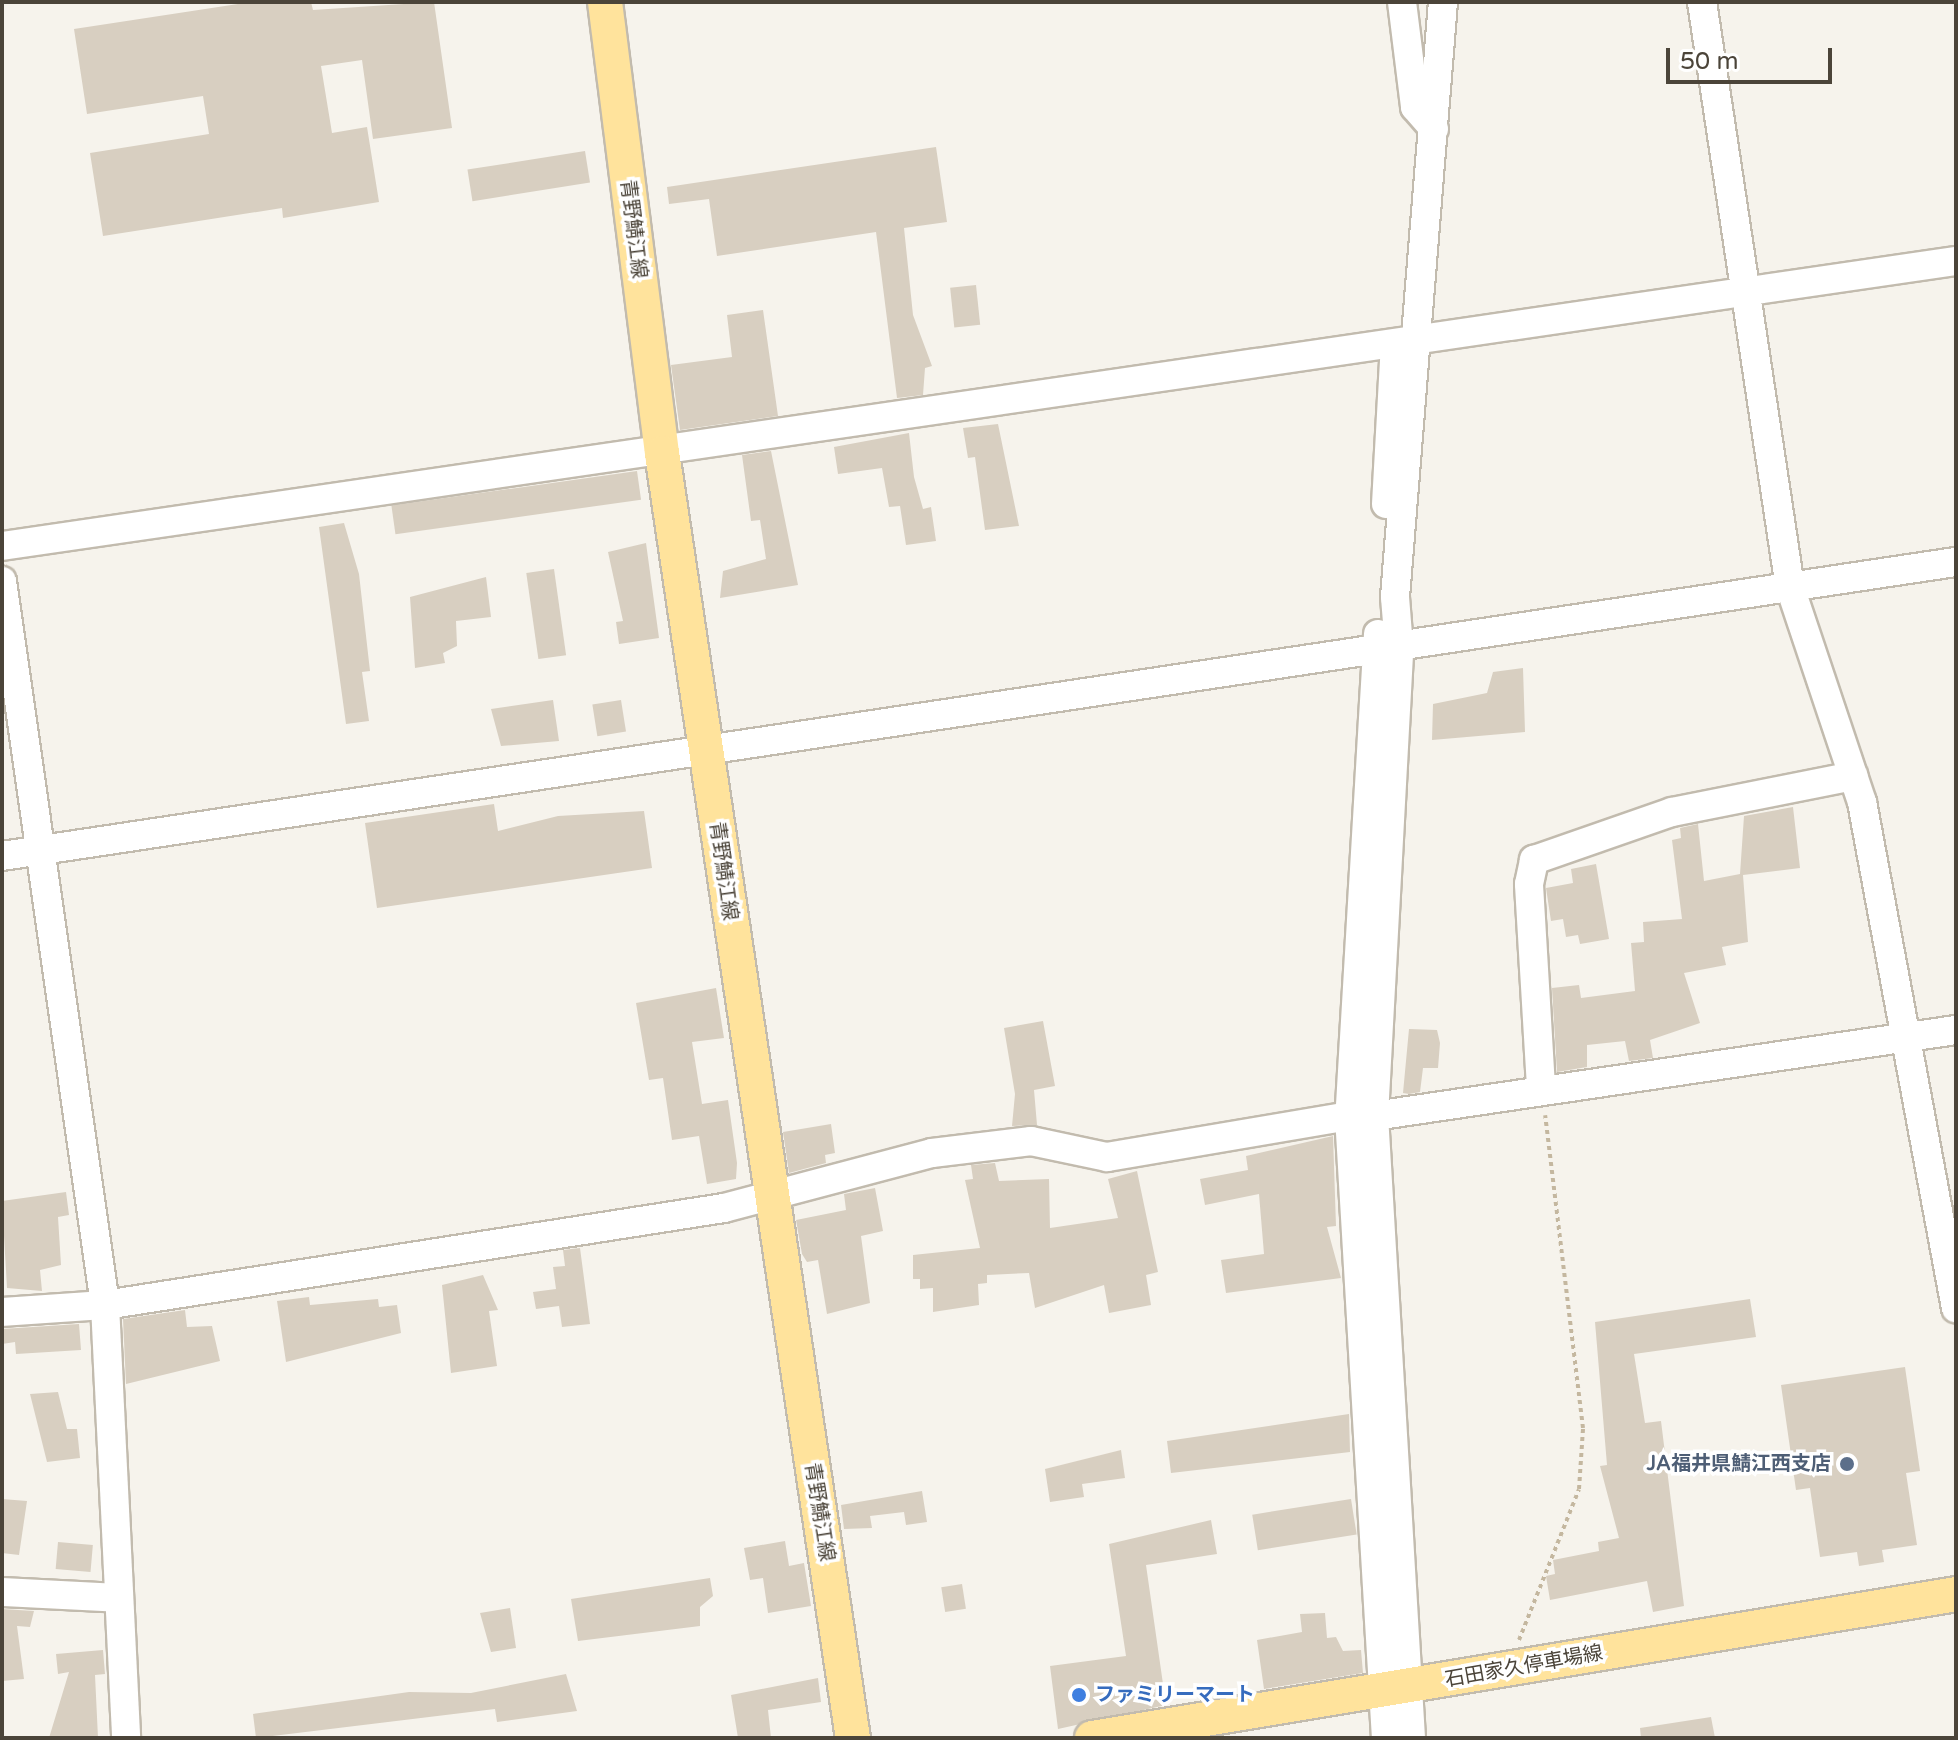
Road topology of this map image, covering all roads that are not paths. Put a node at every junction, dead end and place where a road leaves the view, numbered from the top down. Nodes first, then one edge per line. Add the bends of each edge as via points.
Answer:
1 (605, 2) edge
2 (1402, 2) edge
3 (1443, 2) edge
4 (1702, 2) edge
5 (1434, 129) junction
6 (1956, 261) edge
7 (1745, 293) junction
8 (1407, 343) junction
9 (662, 453) junction
10 (2, 546) edge
11 (1956, 562) edge
12 (2, 581) edge
13 (1790, 587) junction
14 (1388, 649) junction
15 (705, 749) junction
16 (1853, 776) junction
17 (41, 851) junction
18 (2, 856) edge
19 (1956, 1030) edge
20 (1907, 1040) junction
21 (1541, 1087) junction
22 (1362, 1116) junction
23 (770, 1199) junction
24 (105, 1305) junction
25 (1956, 1308) edge
26 (2, 1312) edge
27 (2, 1592) edge
28 (1956, 1594) edge
29 (119, 1598) junction
30 (1396, 1689) junction
31 (126, 1738) edge
32 (853, 1738) edge
33 (1092, 1738) edge
34 (1386, 1738) edge
35 (1411, 1738) edge

1 - 9 main road, 青野鯖江線
2 - 5 street via 1415,107
3 - 5 street
4 - 7 street
5 - 8 street
6 - 7 street
7 - 8 street
7 - 13 street
8 - 9 street
8 - 14 street
9 - 10 street
9 - 15 main road, 青野鯖江線
11 - 13 street
12 - 17 street
13 - 14 street
13 - 16 street
14 - 15 street
14 - 22 street
15 - 17 street
15 - 23 main road, 青野鯖江線
16 - 20 street
16 - 21 street via 1672,812 1534,860 1529,884
17 - 18 street
17 - 24 street
19 - 20 street
20 - 21 street
20 - 25 street
21 - 22 street
22 - 23 street via 1107,1157 1031,1141 932,1153
22 - 30 street
23 - 24 street
23 - 32 main road, 青野鯖江線
24 - 26 street
24 - 29 street
27 - 29 street
28 - 30 main road, 石田家久停車場線
29 - 31 street
30 - 33 main road, 石田家久停車場線
30 - 34 street
30 - 35 street

